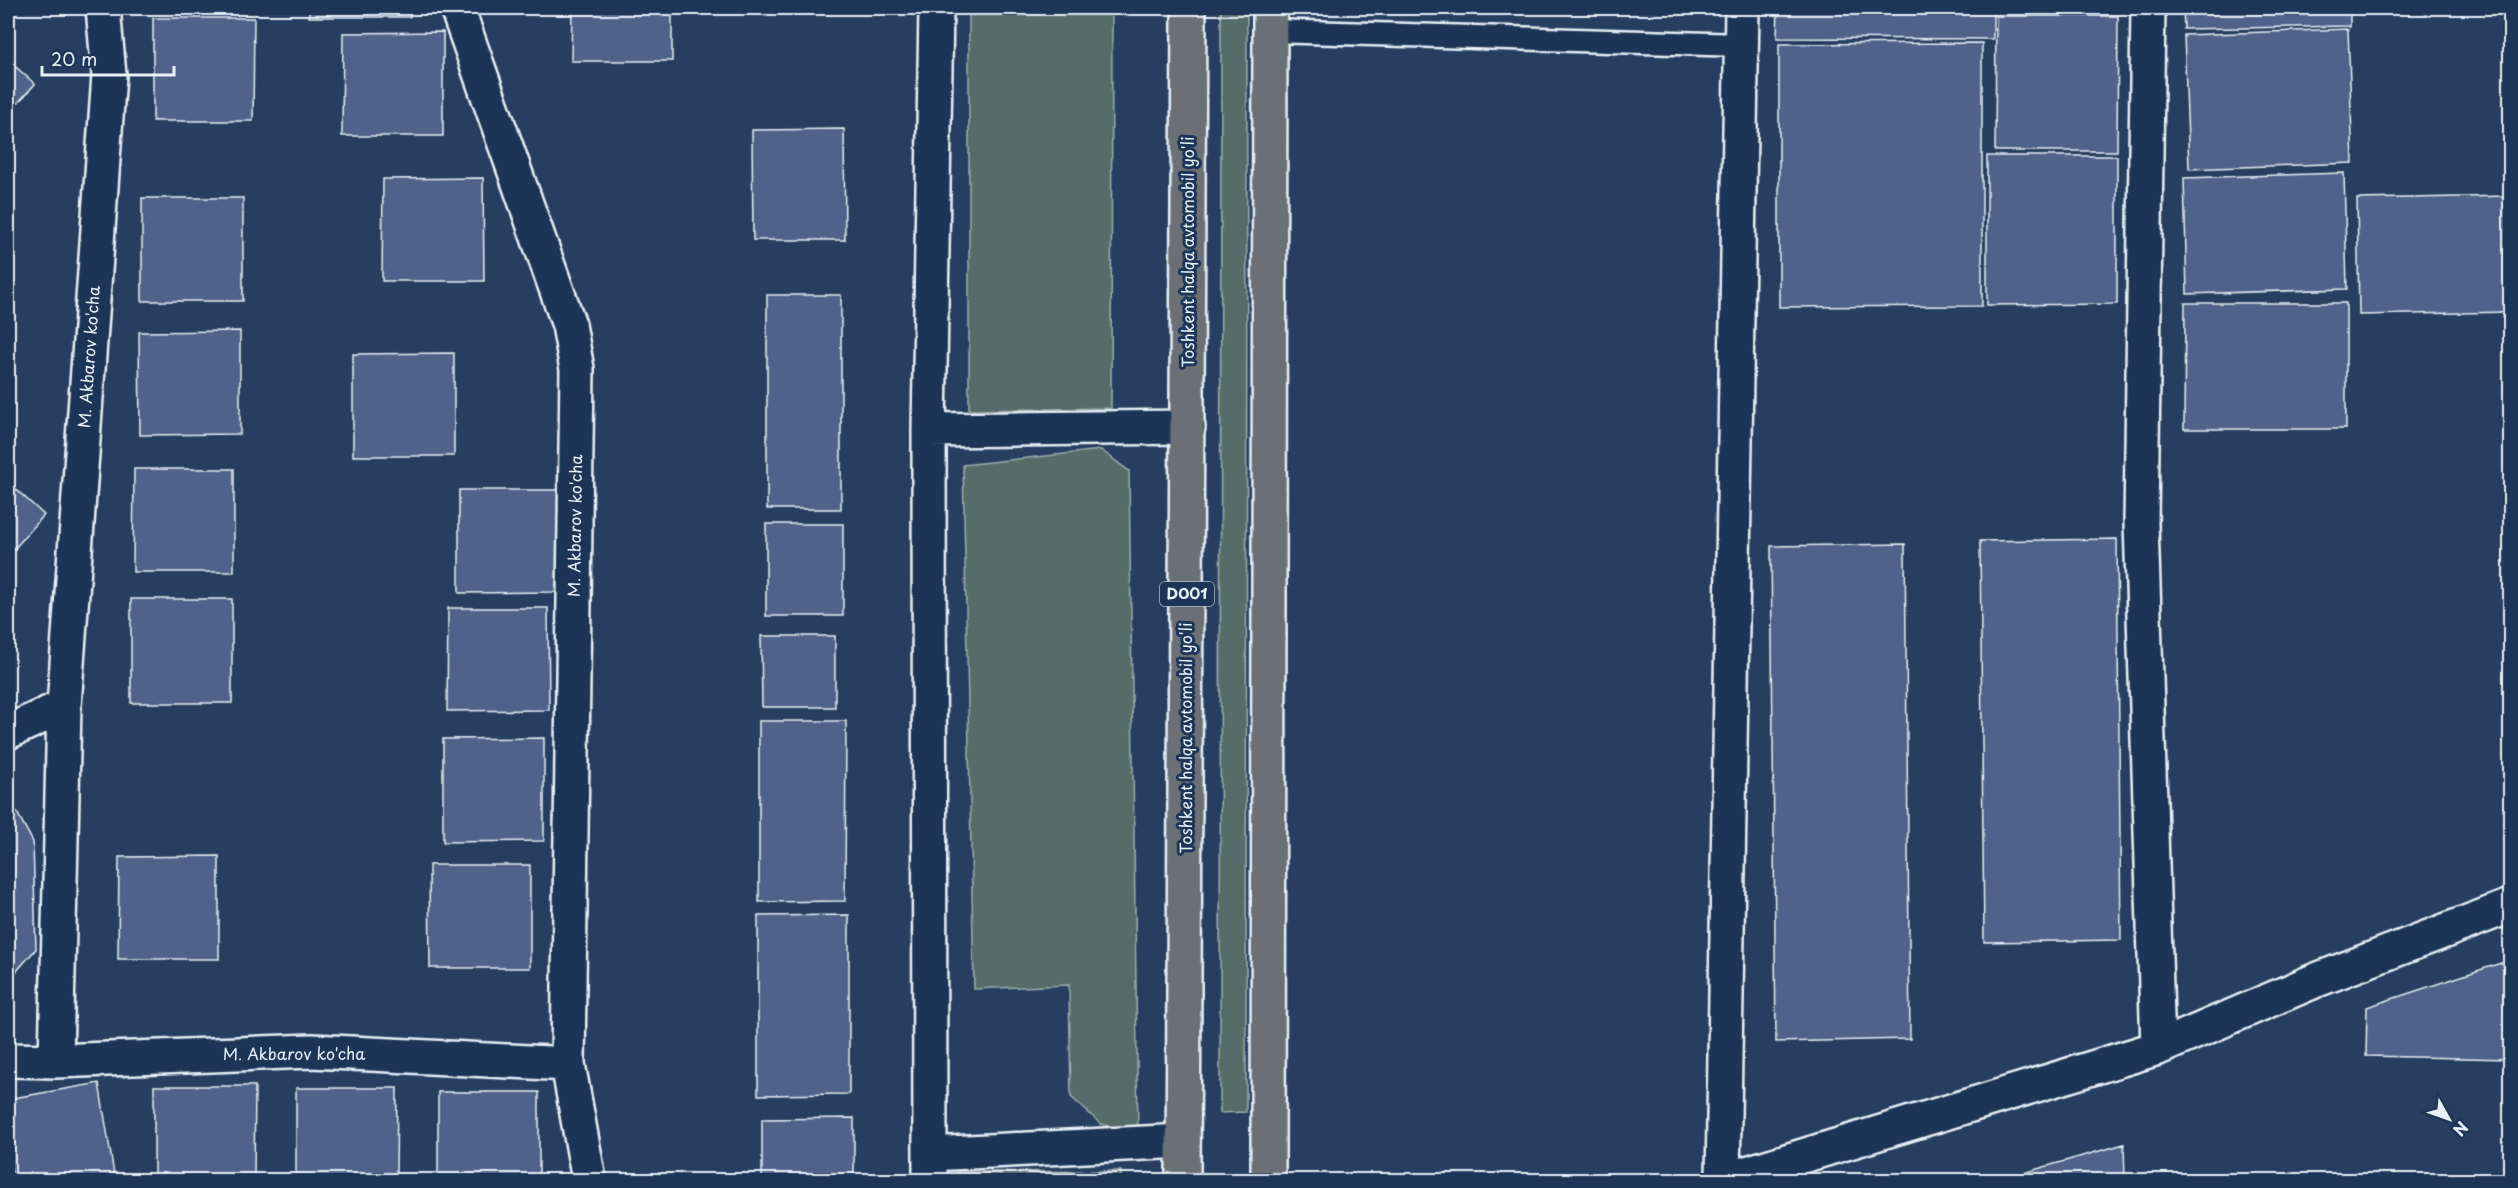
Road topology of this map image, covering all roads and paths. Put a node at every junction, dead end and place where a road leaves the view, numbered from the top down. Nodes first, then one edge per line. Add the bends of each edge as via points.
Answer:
1 (103, 8) edge
2 (457, 8) edge
3 (936, 8) edge
4 (1189, 8) edge
5 (1742, 8) edge
6 (2148, 8) edge
7 (1270, 19) edge
8 (1742, 45) junction
9 (1188, 427) junction
10 (929, 430) junction
11 (64, 706) junction
12 (8, 732) edge
13 (2511, 906) edge
14 (2158, 1048) junction
15 (8, 1060) edge
16 (56, 1061) junction
17 (568, 1064) junction
18 (1183, 1141) junction
19 (930, 1167) edge
20 (589, 1180) edge
21 (1183, 1180) edge
22 (1268, 1180) edge
23 (1723, 1180) edge

1 - 11 street, M. Akbarov ko'cha via 109,75
2 - 17 street, M. Akbarov ko'cha via 569,325 577,369
3 - 10 street
4 - 9 highway, Toshkent halqa avtomobil yo'li / D001
5 - 8 street
6 - 14 street via 2141,523
7 - 8 lane
7 - 22 highway
8 - 23 street
9 - 10 street
9 - 18 highway, Toshkent halqa avtomobil yo'li / D001
10 - 19 street
11 - 12 street
11 - 16 street, M. Akbarov ko'cha
13 - 14 street via 2314,981
14 - 23 street
15 - 16 street, M. Akbarov ko'cha
16 - 17 street, M. Akbarov ko'cha via 312,1051
17 - 20 street, M. Akbarov ko'cha
18 - 19 street
18 - 21 highway, Toshkent halqa avtomobil yo'li / D001

